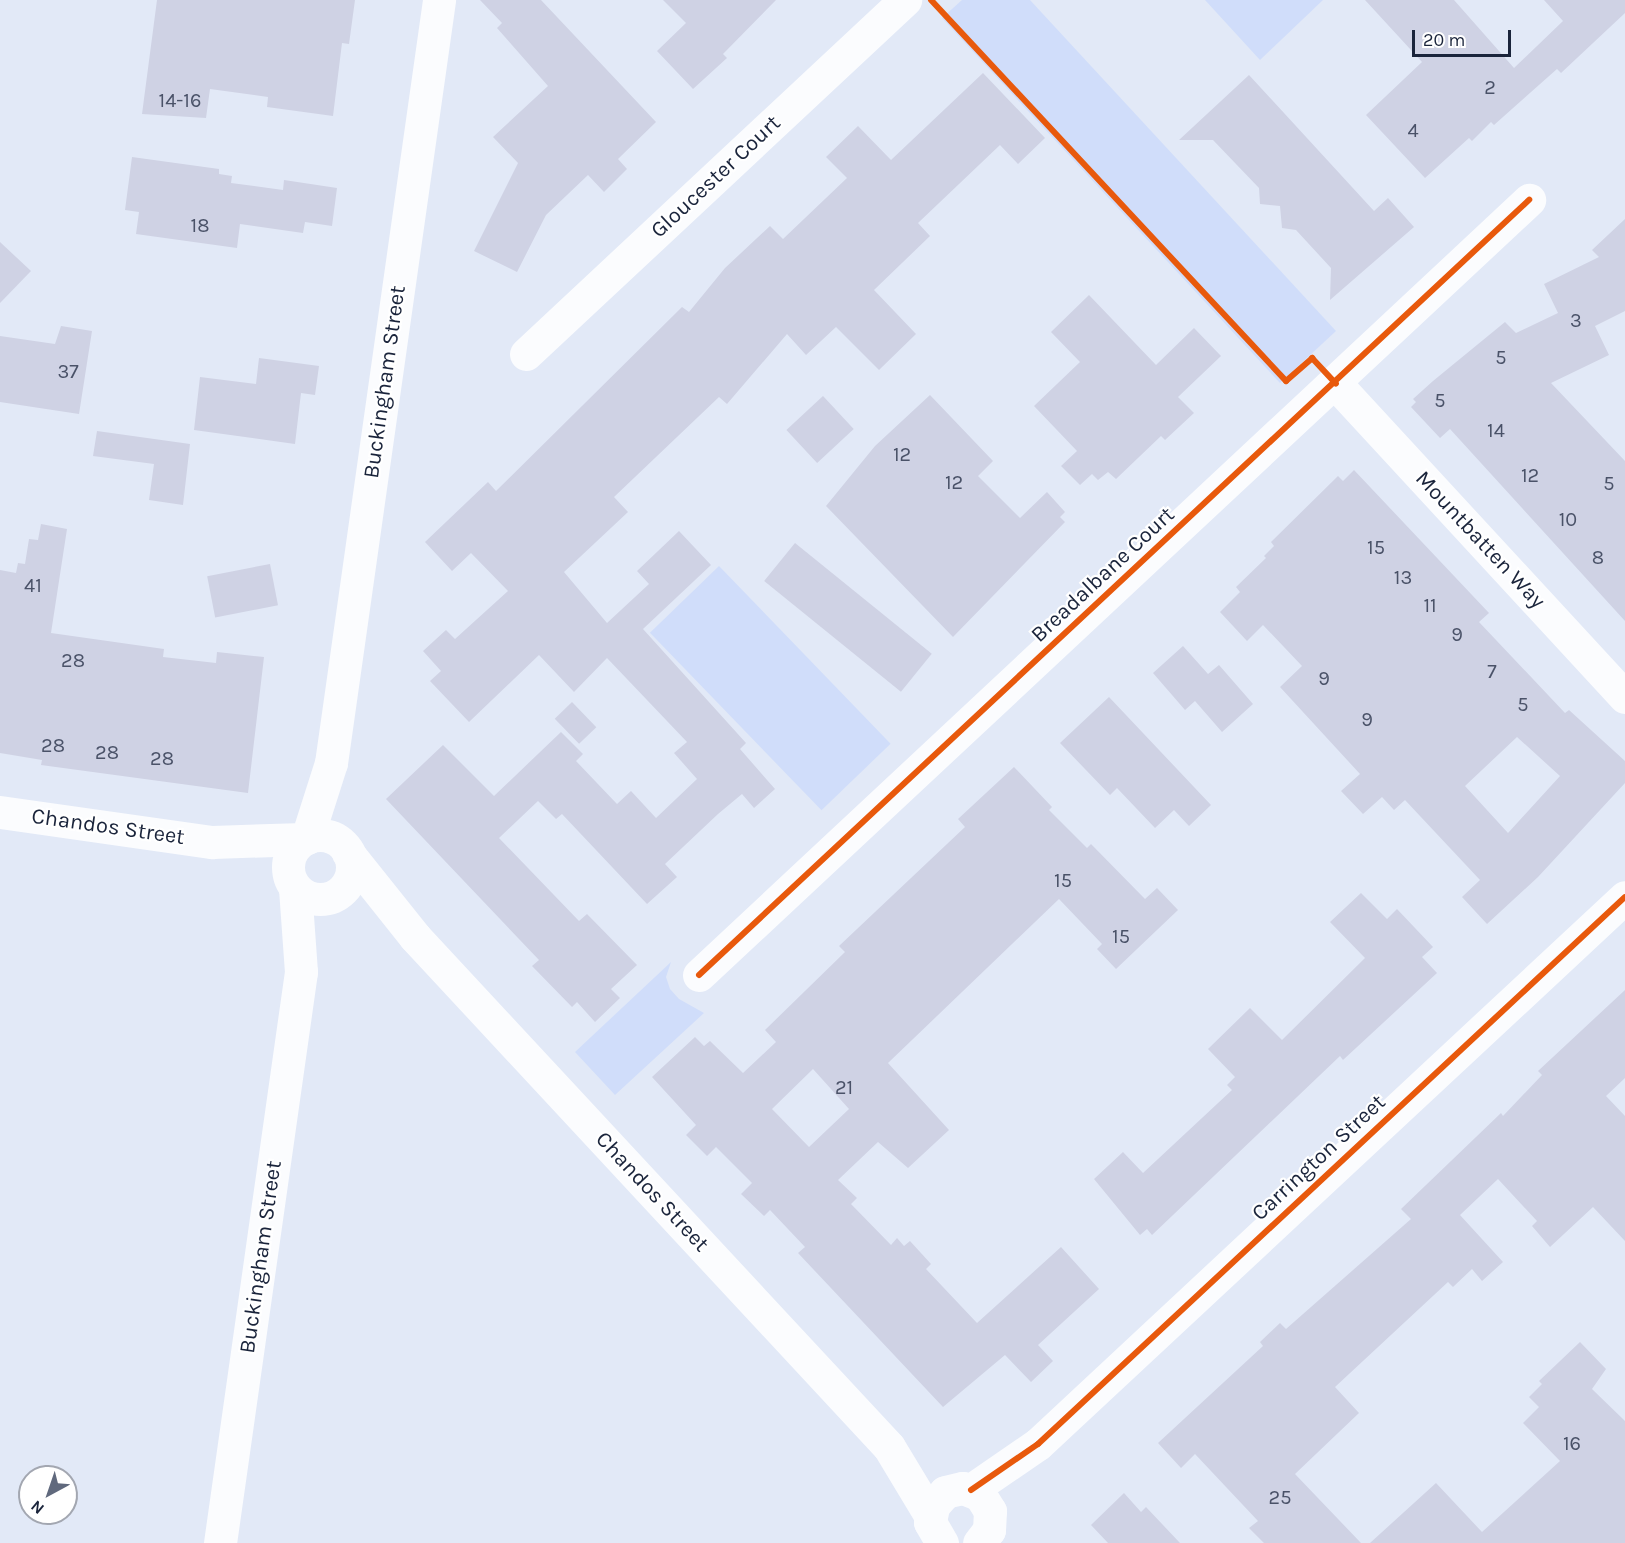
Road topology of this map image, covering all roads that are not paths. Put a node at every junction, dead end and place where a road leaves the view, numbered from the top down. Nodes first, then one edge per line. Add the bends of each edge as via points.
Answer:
1 (439, 0) edge
2 (905, 0) edge
3 (1529, 200) dead end
4 (526, 354) dead end
5 (1336, 384) junction
6 (1625, 697) edge
7 (331, 764) junction
8 (0, 812) edge
9 (305, 838) junction
10 (217, 841) junction
11 (345, 848) junction
12 (293, 885) junction
13 (337, 894) junction
14 (1625, 897) edge
15 (415, 937) junction
16 (301, 972) junction
17 (699, 975) dead end
18 (890, 1447) junction
19 (982, 1516) edge
20 (929, 1531) edge
21 (220, 1543) edge

1 - 7 street, Buckingham Street
2 - 4 street, Gloucester Court
3 - 5 street, Breadalbane Court
5 - 6 street, Mountbatten Way
5 - 17 street, Breadalbane Court
7 - 9 street, Buckingham Street
7 - 11 street, Buckingham Street
8 - 10 street, Chandos Street
9 - 10 street, Chandos Street
9 - 11 street via 325,835
9 - 12 street via 289,859
10 - 12 street, Chandos Street
11 - 13 street via 350,879
11 - 15 street, Chandos Street
12 - 13 street via 309,898
12 - 16 street, Buckingham Street
13 - 15 street, Chandos Street via 382,910
13 - 16 street, Buckingham Street
14 - 19 street, Carrington Street via 1038,1444
15 - 18 street, Chandos Street
16 - 21 street, Buckingham Street
18 - 19 street
18 - 20 street
19 - 20 street, Carrington Street via 938,1498

